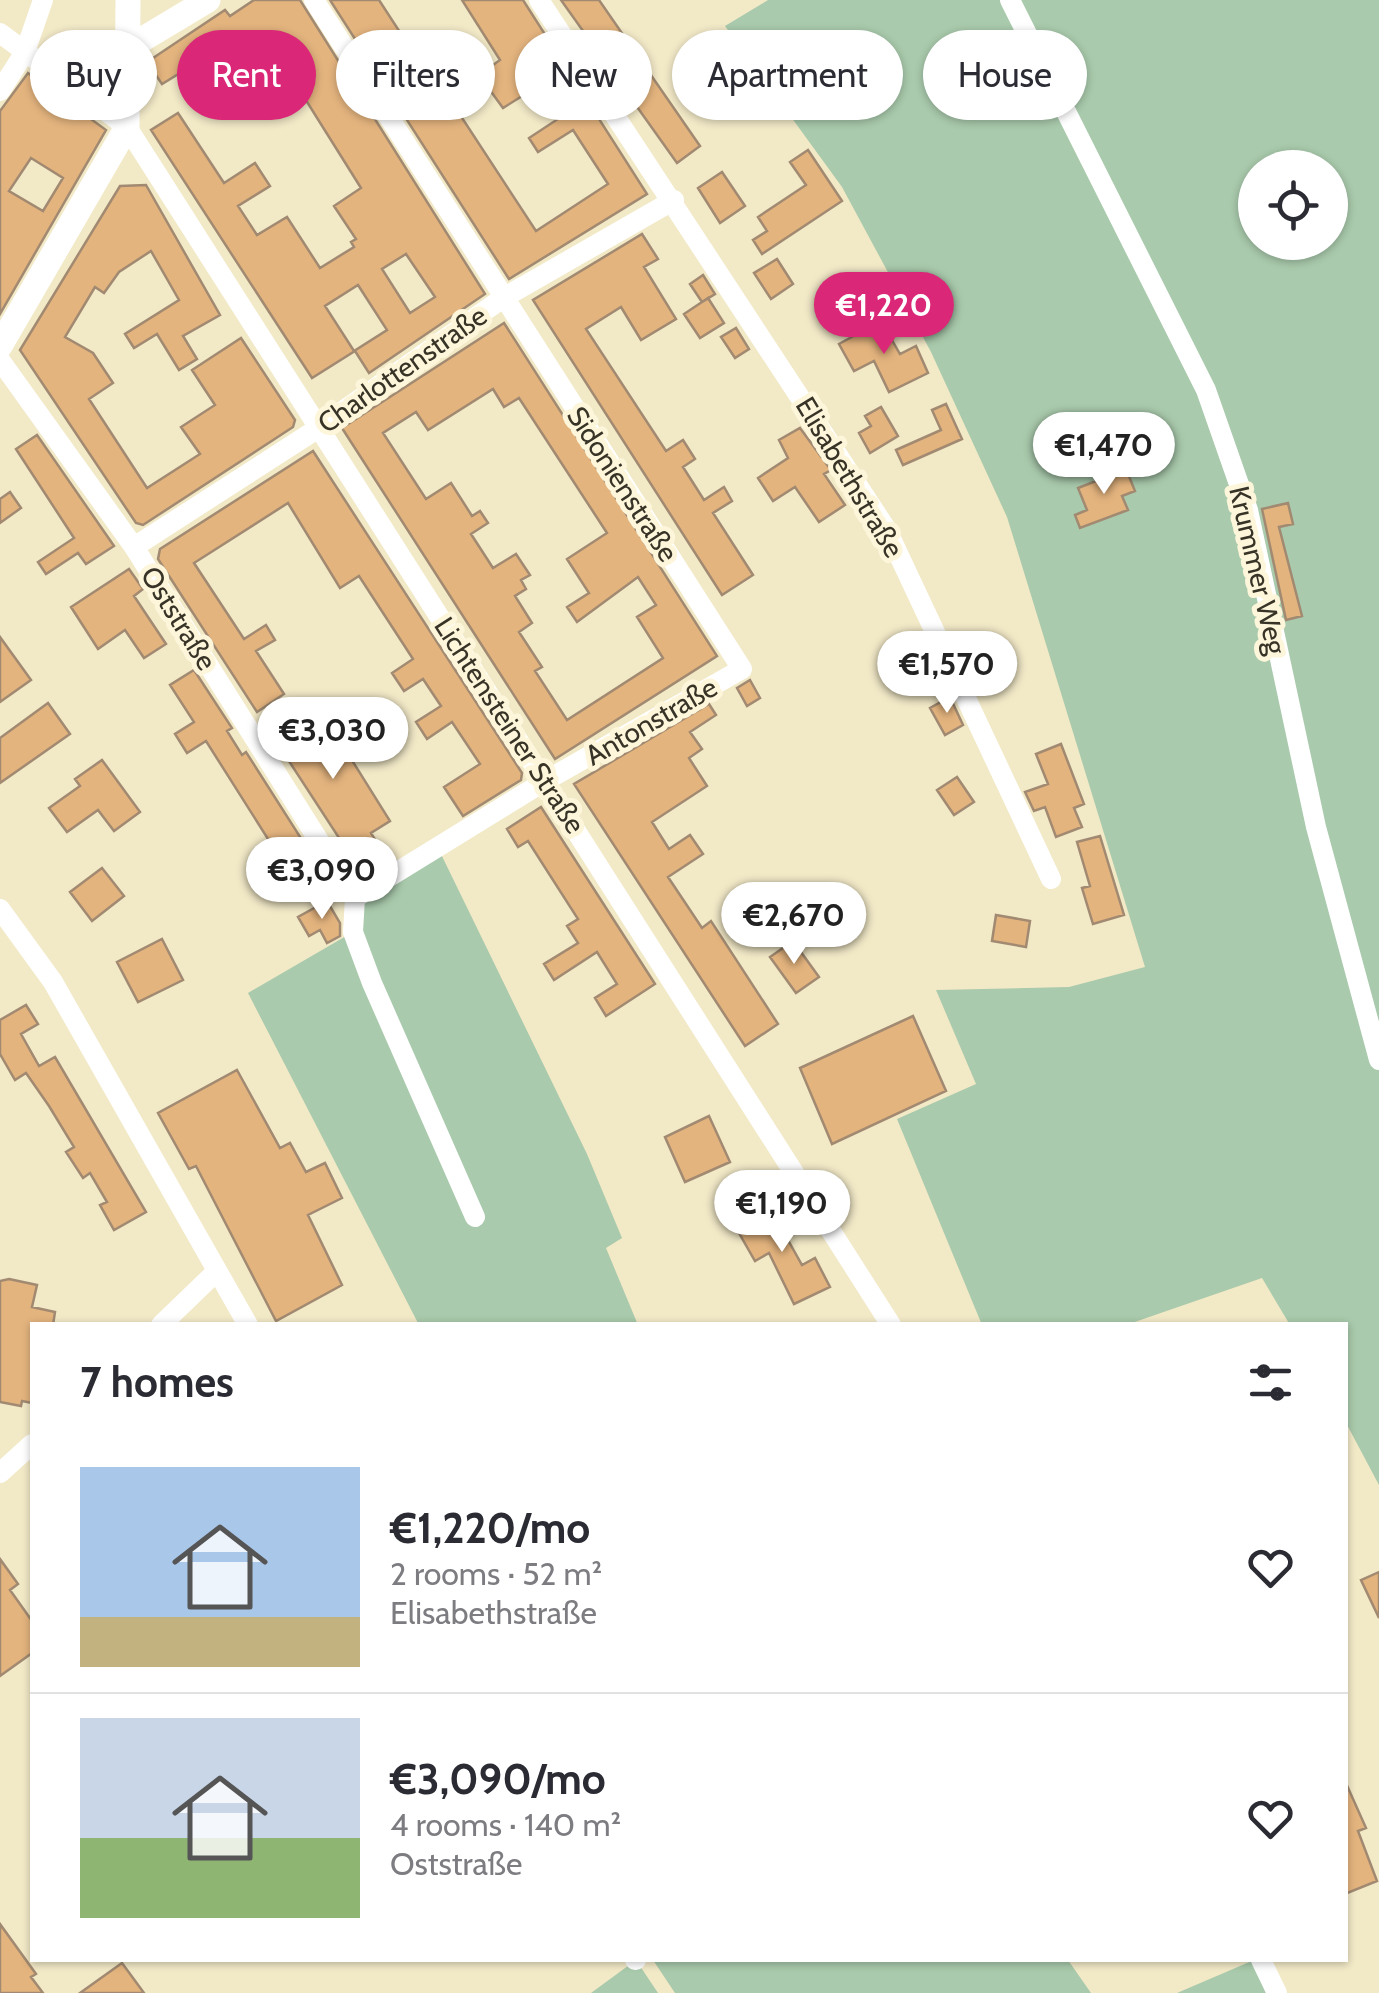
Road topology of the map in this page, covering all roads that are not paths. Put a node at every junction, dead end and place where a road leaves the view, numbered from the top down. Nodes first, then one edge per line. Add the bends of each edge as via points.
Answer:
1 (128, 0) edge
2 (208, 0) edge
3 (314, 0) edge
4 (538, 0) edge
5 (1010, 0) edge
6 (38, 1) edge
7 (128, 30) edge
8 (157, 31) edge
9 (0, 33) edge
10 (26, 52) junction
11 (0, 91) edge
12 (127, 120) edge
13 (127, 127) junction
14 (674, 200) junction
15 (503, 298) junction
16 (1, 345) edge
17 (320, 428) junction
18 (134, 548) junction
19 (742, 670) joint
20 (545, 781) junction
21 (1050, 879) dead end
22 (355, 898) junction
23 (0, 909) edge
24 (1379, 1060) edge
25 (475, 1217) dead end
26 (217, 1270) junction
27 (164, 1322) edge
28 (246, 1322) edge
29 (890, 1322) edge
30 (30, 1446) edge
31 (0, 1473) edge
32 (1262, 1962) edge
33 (1277, 1993) edge

1 - 7 street
2 - 8 street
3 - 15 street, Sidonienstraße
4 - 14 street, Elisabethstraße
5 - 24 street, Krummer Weg via 1206,390 1248,510 1316,827
6 - 10 street
9 - 10 street
10 - 11 street
10 - 13 street
12 - 13 street
13 - 16 street
13 - 17 street, Lichtensteiner Straße
14 - 15 street, Charlottenstraße
14 - 21 street, Elisabethstraße via 888,530
15 - 17 street, Charlottenstraße
15 - 19 street, Sidonienstraße
16 - 18 street, Oststraße
17 - 18 street, Charlottenstraße
17 - 20 street, Lichtensteiner Straße
18 - 22 street, Oststraße
19 - 20 street, Antonstraße
20 - 22 street, Antonstraße
20 - 29 street, Lichtensteiner Straße
22 - 25 street, Oststraße via 353,932 372,983
23 - 26 street via 53,982
26 - 27 street
26 - 28 street
30 - 31 street
32 - 33 street

